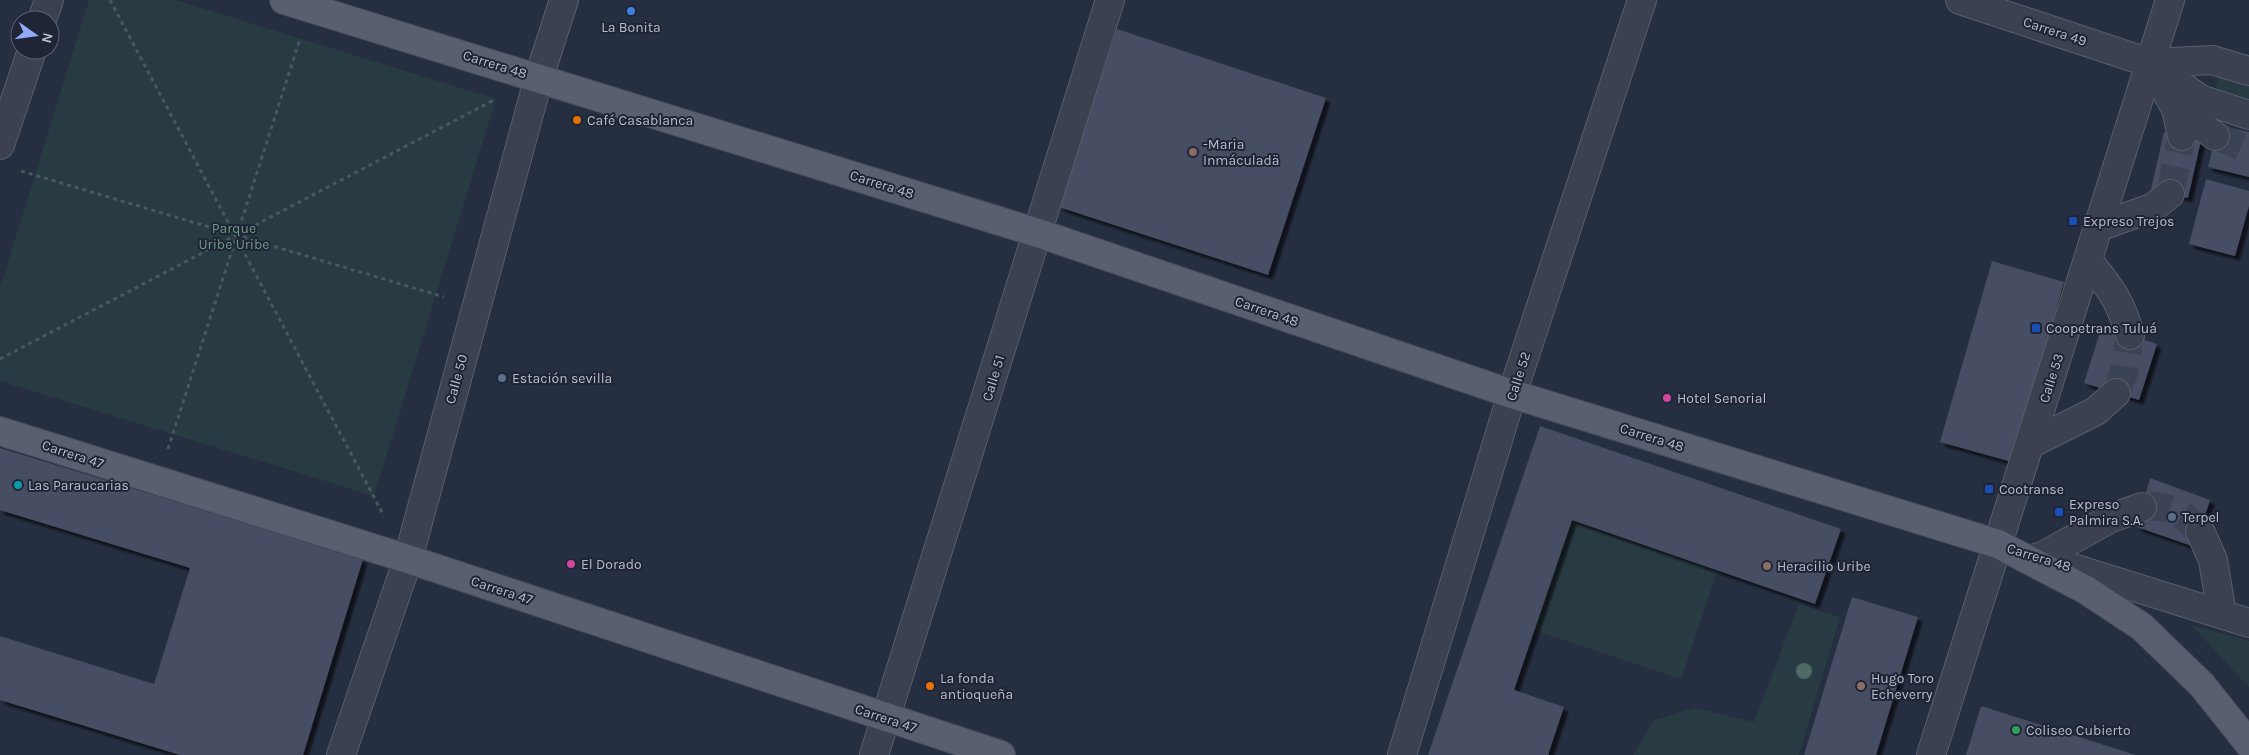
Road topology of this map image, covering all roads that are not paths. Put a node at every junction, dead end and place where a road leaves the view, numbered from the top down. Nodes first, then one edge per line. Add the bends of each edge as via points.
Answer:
1 (284, 0) edge
2 (564, 0) edge
3 (1110, 0) edge
4 (1642, 0) edge
5 (1960, 0) edge
6 (2170, 0) edge
7 (29, 60) edge
8 (2150, 63) junction
9 (2249, 71) edge
10 (539, 77) junction
11 (2176, 109) junction
12 (2249, 115) edge
13 (2182, 136) tunnel mouth
14 (2216, 136) tunnel mouth
15 (0, 145) edge
16 (2170, 194) tunnel mouth
17 (2098, 227) junction
18 (1038, 233) junction
19 (2088, 260) junction
20 (2130, 335) tunnel mouth
21 (2116, 393) tunnel mouth
22 (1512, 394) junction
23 (0, 431) edge
24 (2030, 444) junction
25 (2142, 507) tunnel mouth
26 (2200, 531) tunnel mouth
27 (1998, 544) junction
28 (2041, 558) junction
29 (408, 559) junction
30 (2222, 614) junction
31 (2249, 623) edge
32 (887, 718) junction
33 (2249, 744) edge
34 (341, 755) edge
35 (874, 755) edge
36 (1001, 755) edge
37 (1402, 755) edge
38 (1931, 755) edge

1 - 10 main road, Carrera 48
2 - 10 street, Calle 50
3 - 18 street, Calle 51
4 - 22 street, Calle 52
5 - 8 street, Carrera 49
6 - 8 street, Calle 53
7 - 15 street
8 - 9 street, Carrera 49 via 2212,60
8 - 11 street
8 - 12 street, Carrera 49 via 2200,99
8 - 17 street, Calle 53
10 - 18 main road, Carrera 48
10 - 29 street, Calle 50
11 - 13 street
11 - 14 street
16 - 17 street via 2152,208
17 - 19 street, Calle 53
18 - 22 main road, Carrera 48
18 - 32 street, Calle 51
19 - 20 street via 2124,311
19 - 24 street, Calle 53
21 - 24 street via 2096,411
22 - 27 main road, Carrera 48
22 - 37 street, Calle 52
23 - 29 main road, Carrera 47
24 - 27 street, Calle 53
25 - 28 street via 2111,518
26 - 30 street via 2213,560
27 - 28 street, Carrera 48
27 - 33 main road via 2086,590 2142,627 2202,685
27 - 38 street, Calle 53
28 - 30 street, Carrera 48
29 - 32 main road, Carrera 47
29 - 34 street, Calle 50
30 - 31 street, Carrera 48
32 - 35 street, Calle 51
32 - 36 main road, Carrera 47

